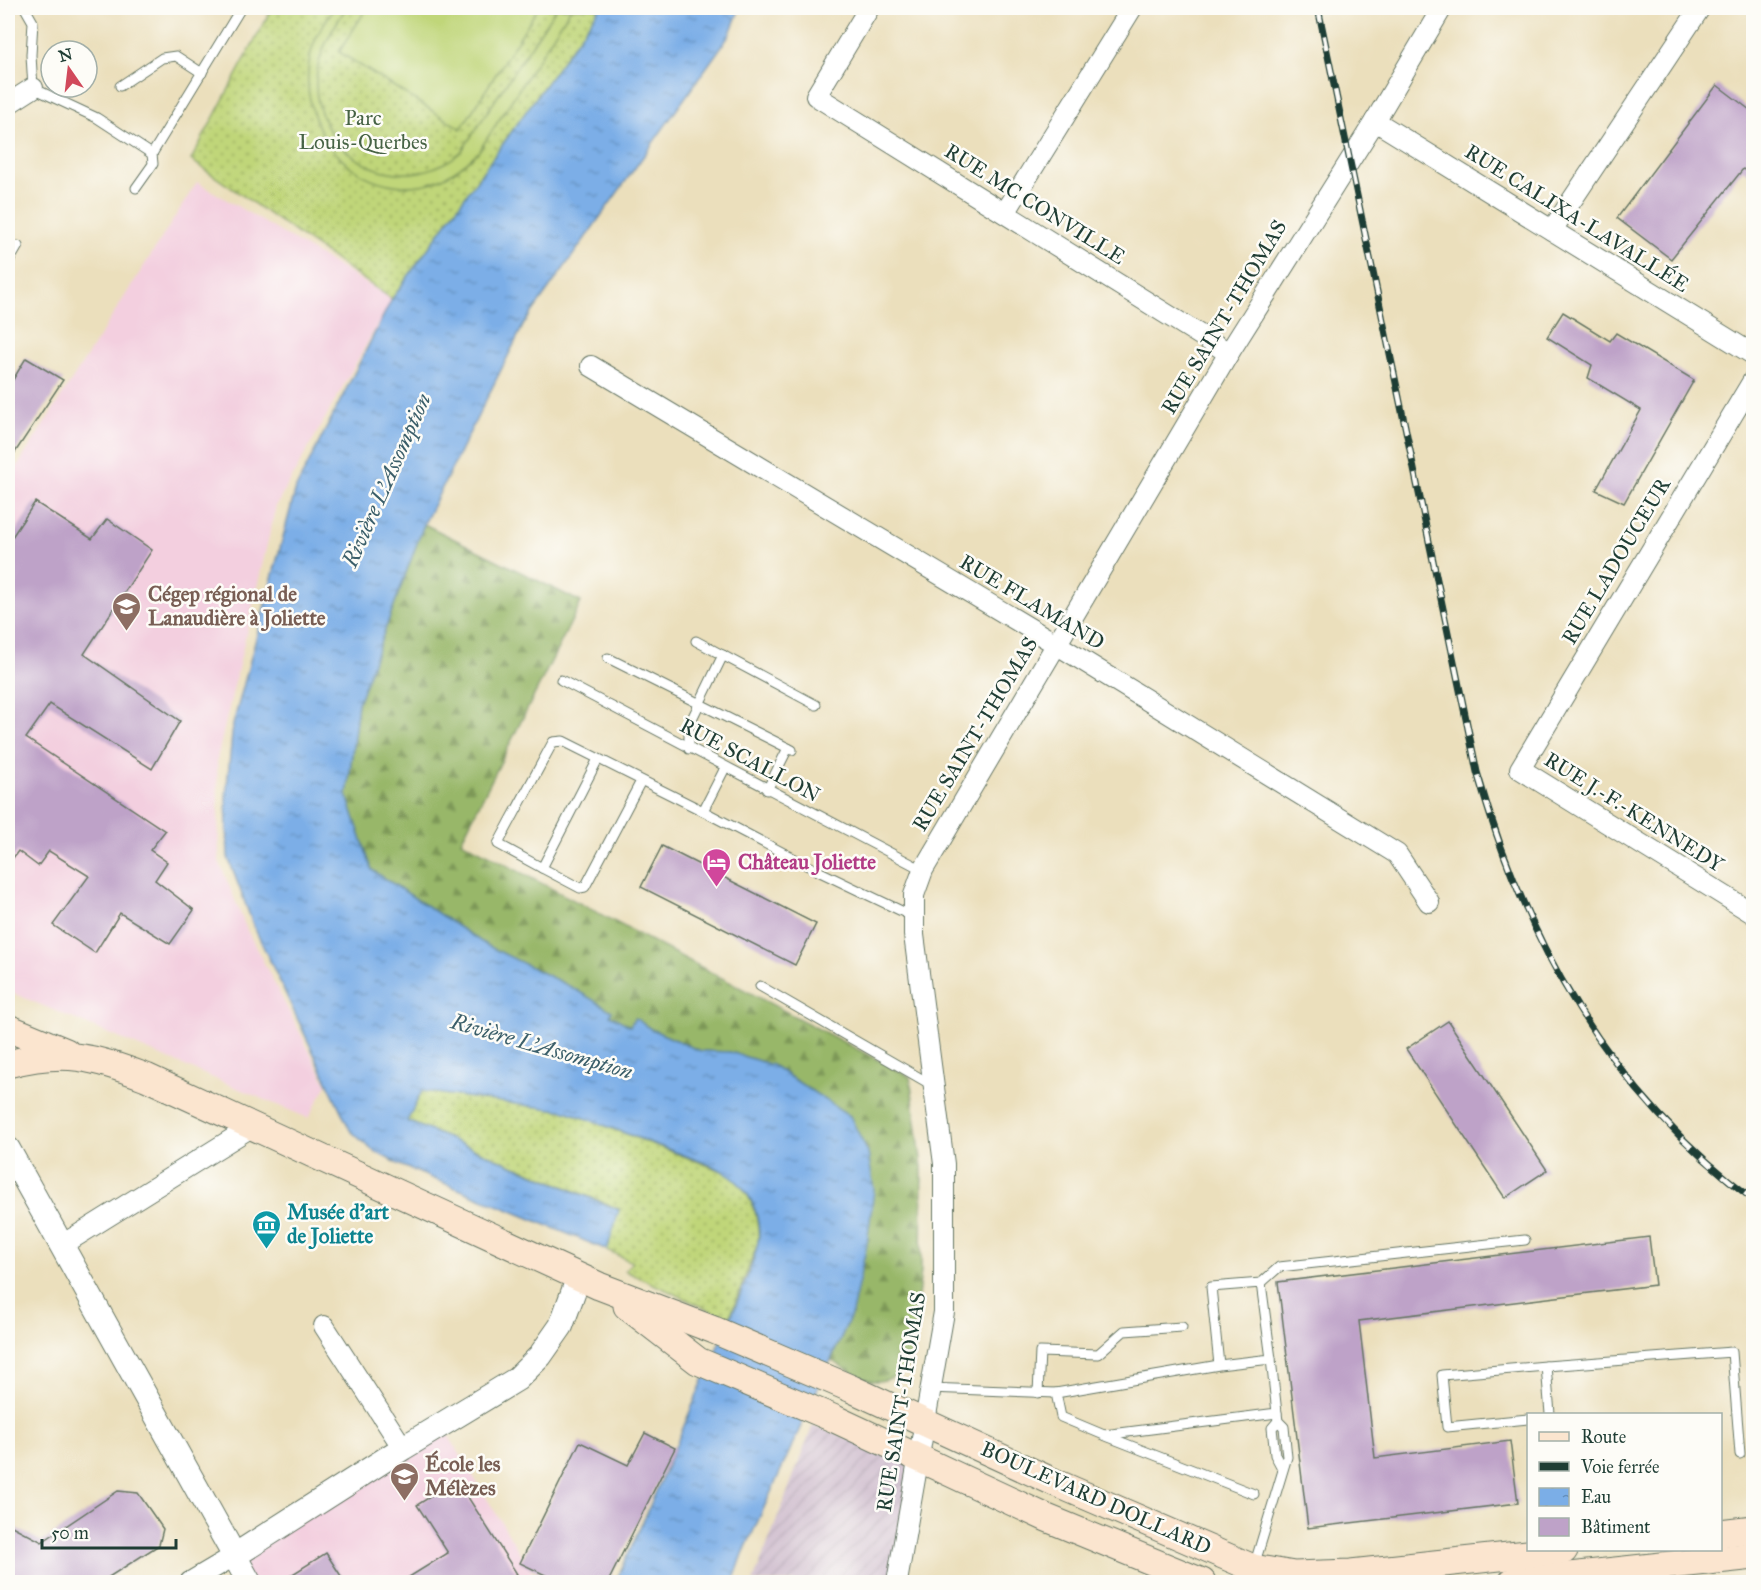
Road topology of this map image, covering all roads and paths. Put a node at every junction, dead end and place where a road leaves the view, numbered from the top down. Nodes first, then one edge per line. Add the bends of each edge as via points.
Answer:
1 (25, 8) edge
2 (241, 8) edge
3 (869, 8) edge
4 (1132, 8) edge
5 (1442, 8) edge
6 (1700, 8) edge
7 (202, 73) junction
8 (120, 86) dead end
9 (33, 88) junction
10 (8, 105) edge
11 (1375, 121) junction
12 (152, 154) junction
13 (136, 188) dead end
14 (1005, 213) junction
15 (1552, 230) junction
16 (18, 246) dead end
17 (8, 263) edge
18 (1229, 352) junction
19 (1754, 354) edge
20 (591, 366) dead end
21 (1754, 378) edge
22 (696, 641) dead end
23 (1056, 644) junction
24 (723, 655) junction
25 (608, 658) dead end
26 (561, 680) dead end
27 (699, 702) junction
28 (816, 705) dead end
29 (689, 749) junction
30 (598, 759) junction
31 (725, 768) junction
32 (1520, 769) joint
33 (641, 781) junction
34 (767, 790) junction
35 (703, 811) junction
36 (542, 868) junction
37 (923, 870) junction
38 (1429, 902) dead end
39 (1754, 914) edge
40 (914, 917) junction
41 (760, 986) dead end
42 (8, 1028) edge
43 (73, 1055) junction
44 (8, 1064) edge
45 (934, 1086) junction
46 (254, 1126) junction
47 (8, 1149) edge
48 (1525, 1240) dead end
49 (62, 1245) junction
50 (589, 1281) junction
51 (1261, 1283) junction
52 (324, 1326) dead end
53 (1182, 1327) dead end
54 (1271, 1359) junction
55 (1219, 1365) junction
56 (1545, 1366) junction
57 (929, 1388) junction
58 (1038, 1392) junction
59 (1056, 1393) junction
60 (1550, 1413) edge
61 (1278, 1417) junction
62 (1527, 1419) edge
63 (923, 1421) junction
64 (1104, 1435) junction
65 (403, 1448) junction
66 (1740, 1454) dead end
67 (917, 1459) junction
68 (1254, 1494) dead end
69 (1754, 1529) edge
70 (1722, 1533) edge
71 (1555, 1551) edge
72 (1564, 1551) edge
73 (234, 1556) junction
74 (1754, 1556) edge
75 (1250, 1575) edge
76 (1564, 1580) edge
77 (190, 1582) edge
78 (249, 1582) edge
79 (897, 1582) edge
80 (1202, 1582) edge
81 (1512, 1582) edge

1 - 9 lane via 33,22
2 - 7 lane
3 - 14 street, RUE MC CONVILLE via 816,96
4 - 14 street
5 - 11 street, RUE SAINT-THOMAS
6 - 15 street
7 - 8 lane via 176,56 162,58
7 - 12 lane
9 - 10 street
9 - 12 lane via 97,118
11 - 15 street, RUE CALIXA-LAVALLÉE
11 - 18 street, RUE SAINT-THOMAS
12 - 13 lane via 153,164
14 - 18 street, RUE MC CONVILLE
15 - 19 street, RUE CALIXA-LAVALLÉE
16 - 17 lane
18 - 23 street, RUE SAINT-THOMAS
20 - 23 street, RUE FLAMAND
21 - 32 street, RUE LADOUCEUR
22 - 24 lane
23 - 37 street, RUE SAINT-THOMAS
23 - 38 street, RUE FLAMAND via 1397,854
24 - 27 lane
24 - 28 lane
25 - 27 lane
26 - 29 lane, RUE SCALLON
27 - 29 lane via 689,725
27 - 34 lane via 790,749
29 - 31 lane, RUE SCALLON
30 - 33 lane
30 - 36 lane
30 - 36 lane via 563,741 553,742 498,844
31 - 34 lane, RUE SCALLON
31 - 35 lane
32 - 39 street, RUE J.-F.-KENNEDY
33 - 35 lane
33 - 36 lane via 585,887
34 - 37 lane, RUE SCALLON
35 - 40 lane
37 - 40 street, RUE SAINT-THOMAS via 914,895
40 - 45 street, RUE SAINT-THOMAS
41 - 45 lane
42 - 43 main road
43 - 44 main road via 32,1057
43 - 46 main road via 100,1060 146,1077
45 - 57 street, RUE SAINT-THOMAS via 944,1164 944,1312
46 - 49 street
46 - 50 main road
47 - 49 street
48 - 51 lane via 1279,1267
49 - 73 street
50 - 63 main road, BOULEVARD DOLLARD via 714,1330
50 - 65 street via 561,1326 523,1374
50 - 67 main road, BOULEVARD DOLLARD via 698,1360 836,1419
51 - 54 lane
51 - 55 lane via 1211,1287
52 - 65 street
53 - 58 lane via 1124,1331 1098,1354 1040,1352
54 - 55 lane
54 - 61 lane
55 - 59 lane
56 - 60 lane
56 - 62 lane via 1442,1375 1447,1427
56 - 66 lane via 1732,1352
57 - 58 lane
57 - 63 street, RUE SAINT-THOMAS
58 - 59 lane
59 - 64 lane via 1061,1417
61 - 64 lane
61 - 75 lane via 1272,1428 1275,1455 1282,1468
63 - 67 street, RUE SAINT-THOMAS
63 - 75 main road, BOULEVARD DOLLARD
64 - 68 lane
65 - 73 street
67 - 79 street, RUE SAINT-THOMAS
67 - 80 main road, BOULEVARD DOLLARD
69 - 70 main road
71 - 75 main road, BOULEVARD DOLLARD via 1351,1573
72 - 76 street
73 - 77 street
73 - 78 street
74 - 76 main road
76 - 81 main road

